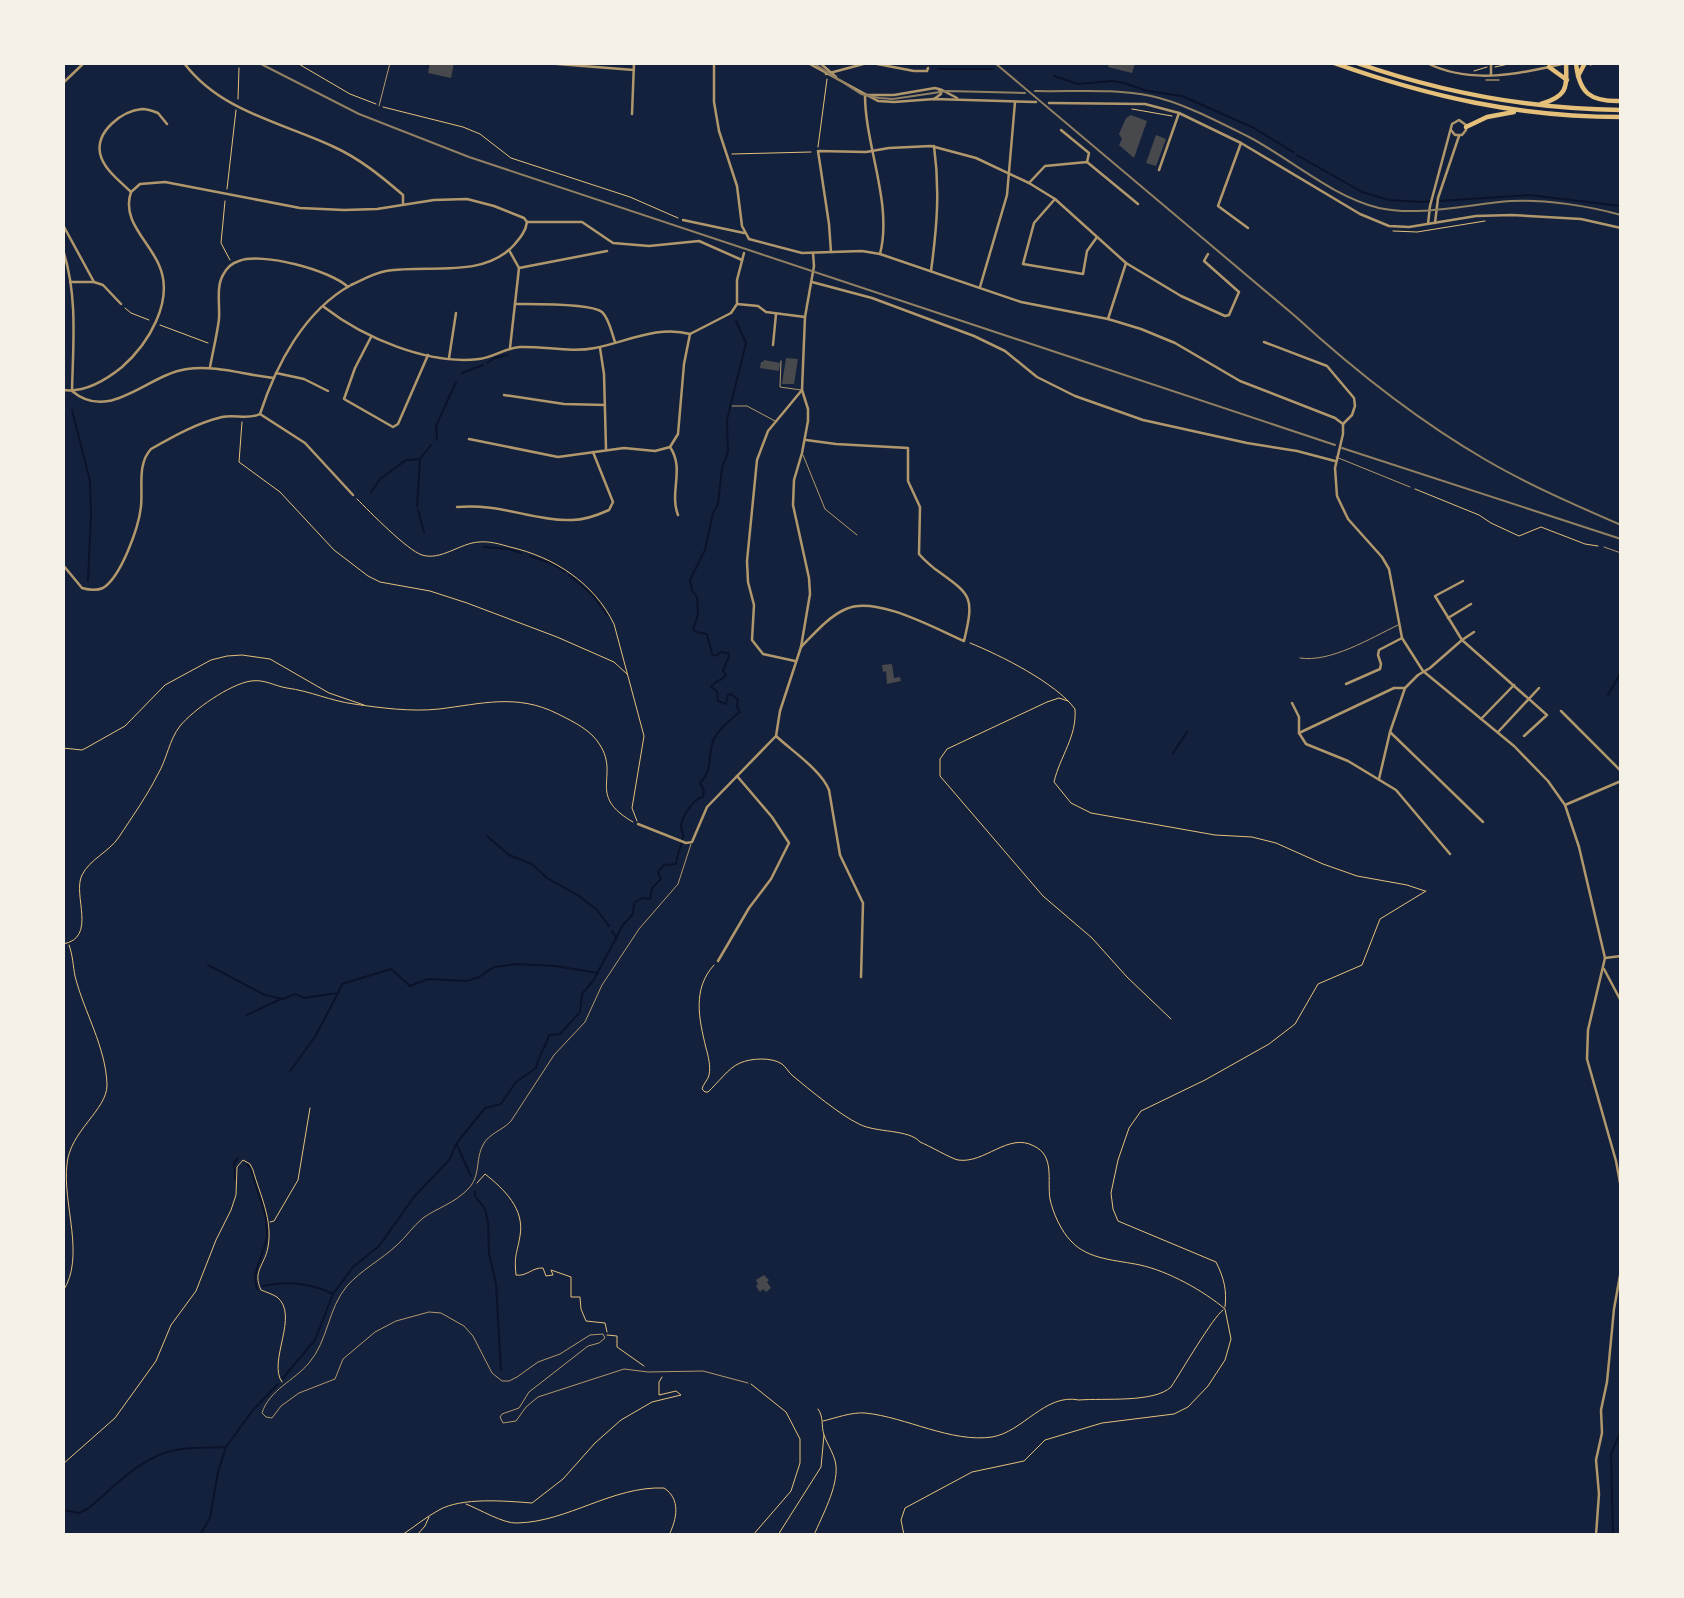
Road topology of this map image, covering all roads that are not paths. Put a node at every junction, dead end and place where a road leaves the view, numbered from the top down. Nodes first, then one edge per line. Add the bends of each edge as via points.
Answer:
1 (84, 63) edge
2 (184, 63) edge
3 (228, 63) edge
4 (237, 63) edge
5 (390, 63) edge
6 (545, 63) edge
7 (634, 63) edge
8 (714, 63) edge
9 (808, 63) edge
10 (820, 63) edge
11 (867, 63) edge
12 (872, 63) edge
13 (1335, 63) edge
14 (1357, 63) edge
15 (1427, 63) edge
16 (1566, 63) edge
17 (1576, 63) edge
18 (1585, 64) edge
19 (1491, 65) edge
20 (1547, 66) edge
21 (928, 68) dead end
22 (634, 70) junction
23 (833, 72) junction
24 (826, 74) junction
25 (1491, 75) junction
26 (1578, 77) junction
27 (837, 79) junction
28 (1567, 80) junction
29 (63, 83) edge
30 (939, 89) junction
31 (866, 95) junction
32 (934, 99) junction
33 (960, 100) junction
34 (1621, 101) edge
35 (1015, 102) junction
36 (1036, 102) dead end
37 (1049, 103) dead end
38 (379, 106) road end
39 (1536, 106) junction
40 (1621, 110) edge
41 (1519, 111) junction
42 (632, 114) dead end
43 (1179, 116) junction
44 (1621, 117) edge
45 (167, 124) dead end
46 (1466, 127) junction
47 (1061, 130) dead end
48 (1451, 130) junction
49 (1459, 135) junction
50 (1241, 144) junction
51 (934, 146) junction
52 (872, 150) junction
53 (1087, 162) junction
54 (1159, 170) dead end
55 (1010, 173) junction
56 (1029, 183) junction
57 (131, 192) junction
58 (1055, 199) junction
59 (403, 204) junction
60 (1138, 204) dead end
61 (683, 220) road end
62 (527, 222) junction
63 (1435, 223) junction
64 (1428, 224) junction
65 (63, 225) edge
66 (1248, 228) dead end
67 (1621, 228) edge
68 (744, 233) junction
69 (1097, 237) junction
70 (749, 239) junction
71 (747, 245) dead end
72 (63, 250) edge
73 (509, 250) junction
74 (607, 251) dead end
75 (744, 253) dead end
76 (813, 253) junction
77 (831, 253) junction
78 (880, 254) junction
79 (1208, 254) dead end
80 (742, 260) junction
81 (1126, 263) junction
82 (519, 268) junction
83 (63, 271) edge
84 (932, 271) junction
85 (69, 275) junction
86 (70, 282) junction
87 (94, 282) junction
88 (811, 282) junction
89 (348, 287) junction
90 (979, 287) junction
91 (121, 304) road end
92 (515, 304) junction
93 (737, 304) junction
94 (324, 307) junction
95 (456, 313) dead end
96 (776, 314) junction
97 (805, 317) junction
98 (1108, 319) junction
99 (690, 334) junction
100 (371, 337) junction
101 (615, 342) junction
102 (1264, 342) dead end
103 (773, 345) dead end
104 (600, 347) junction
105 (510, 348) junction
106 (428, 355) junction
107 (449, 358) junction
108 (781, 361) dead end
109 (210, 367) junction
110 (276, 373) junction
111 (274, 378) junction
112 (63, 390) edge
113 (802, 390) junction
114 (72, 391) junction
115 (328, 391) dead end
116 (504, 395) dead end
117 (606, 405) junction
118 (732, 406) dead end
119 (260, 414) junction
120 (776, 422) junction
121 (1343, 424) junction
122 (468, 439) dead end
123 (805, 440) junction
124 (670, 447) junction
125 (606, 449) junction
126 (593, 452) junction
127 (802, 453) junction
128 (1336, 457) junction
129 (1410, 487) road end
130 (353, 495) road end
131 (457, 507) dead end
132 (678, 515) dead end
133 (857, 535) dead end
134 (1604, 547) road end
135 (1621, 553) edge
136 (63, 565) edge
137 (1463, 581) dead end
138 (1471, 604) dead end
139 (1448, 618) junction
140 (1398, 625) junction
141 (1474, 632) dead end
142 (1402, 637) junction
143 (1462, 640) junction
144 (801, 647) junction
145 (1300, 658) dead end
146 (795, 661) junction
147 (1423, 671) junction
148 (1346, 684) dead end
149 (1514, 685) junction
150 (1405, 688) junction
151 (1539, 688) dead end
152 (1529, 699) junction
153 (1292, 703) dead end
154 (1561, 711) dead end
155 (1481, 719) junction
156 (1390, 732) junction
157 (1498, 732) junction
158 (1299, 733) junction
159 (776, 736) junction
160 (1524, 736) dead end
161 (1621, 771) edge
162 (737, 776) junction
163 (1379, 779) junction
164 (1621, 781) edge
165 (1565, 805) junction
166 (1483, 822) dead end
167 (638, 824) road end
168 (692, 842) junction
169 (1450, 854) dead end
170 (1621, 956) edge
171 (1605, 958) junction
172 (718, 961) road end
173 (1604, 969) junction
174 (861, 977) dead end
175 (1621, 1001) edge
176 (1621, 1188) edge
177 (1621, 1270) edge
178 (748, 1383) road end
179 (1596, 1535) edge

1 - 29 street
2 - 59 street via 209,90 237,107 358,159 403,195
3 - 4 street
5 - 38 lane
6 - 22 street
7 - 22 street
8 - 68 street via 714,102 737,186
9 - 24 street
10 - 23 street
11 - 23 street
12 - 21 street via 914,71
13 - 41 highway via 1415,90
14 - 39 highway via 1458,92
15 - 25 street via 1459,73
16 - 20 street
16 - 28 highway
17 - 26 highway
18 - 26 highway
19 - 25 street
20 - 25 street
20 - 28 highway
22 - 42 street
23 - 24 street
23 - 27 street
24 - 27 street
26 - 34 highway via 1589,95
27 - 31 street
28 - 39 highway via 1561,95
30 - 31 street
30 - 32 street via 941,94
30 - 33 street
31 - 32 street via 894,102
31 - 52 street
32 - 33 street
33 - 35 street
35 - 36 street
35 - 55 street
37 - 43 street via 1145,104
39 - 40 highway
41 - 44 highway
41 - 46 highway via 1487,117
43 - 50 street
43 - 54 street
45 - 57 street via 158,113 139,109 110,125 102,135 102,161
46 - 48 street via 1456,120
46 - 49 street
47 - 53 street via 1089,153
48 - 49 street
48 - 64 street
49 - 63 street via 1438,198
50 - 64 street via 1380,223
50 - 66 street via 1218,206
51 - 52 street
51 - 55 street
51 - 84 street via 938,219
52 - 77 street via 818,151
52 - 78 street via 885,225
53 - 56 street via 1045,166
53 - 60 street
55 - 56 street
55 - 90 street via 1004,211
56 - 58 street
57 - 59 street via 140,184 154,182 300,208 344,211
57 - 114 street via 133,223 162,274 162,304 150,333 129,361 99,383
58 - 69 street
58 - 69 street via 1034,223 1023,264 1083,274 1087,251
59 - 62 street via 467,199
61 - 68 street
62 - 73 street
62 - 80 street via 582,222 613,243 649,246 699,241
63 - 64 street
63 - 67 street via 1513,215 1581,219
65 - 87 street
68 - 70 street
69 - 81 street
70 - 71 street
70 - 76 street via 791,252
72 - 85 street
73 - 82 street
73 - 89 street via 479,266 383,272
74 - 82 street
75 - 80 street
76 - 77 street
76 - 88 street
77 - 78 street
78 - 84 street
79 - 81 street via 1204,261 1239,292 1229,315 1181,296
80 - 93 street
81 - 98 street
82 - 92 street
83 - 85 street
84 - 90 street
85 - 86 street
86 - 87 street
86 - 114 street via 75,341
87 - 91 street
88 - 97 street
88 - 128 street via 863,295 974,336 1074,396 1143,420
89 - 94 street
89 - 109 street via 316,271 279,261 232,264 220,284
90 - 98 street via 1021,302
92 - 101 street via 597,310 604,315
92 - 105 street
93 - 96 street
93 - 99 street via 731,313
94 - 100 street
94 - 110 street via 293,341
95 - 107 street
96 - 97 street
96 - 103 street
97 - 113 street
98 - 121 street via 1175,343 1240,382
99 - 101 street via 642,334
99 - 124 street via 678,434
100 - 106 street
100 - 106 street via 344,399 393,427
101 - 104 street
102 - 121 street via 1327,366 1354,398 1352,415
104 - 105 street
104 - 117 street
105 - 107 street via 481,359
106 - 107 street
108 - 113 lane via 780,387
109 - 111 street
109 - 114 street via 176,372 100,404
110 - 111 street
110 - 115 street
111 - 119 street
112 - 114 street
113 - 120 street
113 - 123 street via 808,409
116 - 117 street
117 - 125 street
118 - 120 lane via 747,406
119 - 130 street via 305,443
119 - 136 street via 221,417 196,425 146,454 138,520 120,567 103,587 82,588
120 - 146 street via 759,450 753,494 747,561 754,605 752,640 763,654
121 - 128 street
122 - 126 street via 549,456
123 - 127 street
123 - 144 street via 908,448 909,486 920,507 919,554 967,594 969,617 964,641 882,608 856,606 837,614
124 - 125 street via 655,451
124 - 132 street via 678,466
125 - 126 street
126 - 131 street via 613,502 609,510 575,520 497,507
127 - 133 lane via 825,509
127 - 144 street via 793,505 810,594
128 - 129 lane
128 - 140 street via 1339,504 1389,569
134 - 135 lane
137 - 139 street via 1435,596
138 - 139 street
139 - 143 street
140 - 142 street
140 - 145 lane via 1349,648 1310,660
141 - 143 street
142 - 147 street
142 - 148 street via 1379,650 1380,669
143 - 147 street
143 - 149 street
144 - 146 street
146 - 159 street
147 - 150 street
147 - 155 street
149 - 152 street
149 - 155 street
150 - 156 street
150 - 158 street via 1394,688
151 - 152 street
152 - 157 street
152 - 160 street via 1547,715
153 - 158 street via 1299,717
154 - 161 street
155 - 157 street
156 - 163 street
156 - 166 street
157 - 165 street via 1538,769
158 - 163 street via 1306,744
159 - 162 street
159 - 174 street via 825,781 840,855 863,903
162 - 168 street via 708,807
162 - 172 street via 789,843
163 - 169 street via 1396,790
164 - 165 street
165 - 171 street
167 - 168 street
168 - 178 lane via 678,884 624,951 586,1022 554,1055 511,1121 486,1139 472,1184 449,1205 424,1217 347,1286 316,1354 262,1413 272,1418 299,1394 335,1379 343,1359 375,1332 429,1312 464,1326 492,1373 502,1381 590,1335 603,1334 599,1343 588,1346 529,1392 519,1408 502,1414 503,1423 516,1421 538,1397 624,1369 703,1371
170 - 171 street
171 - 173 street
173 - 175 street
173 - 176 street via 1595,992 1587,1059
177 - 179 street via 1596,1460

